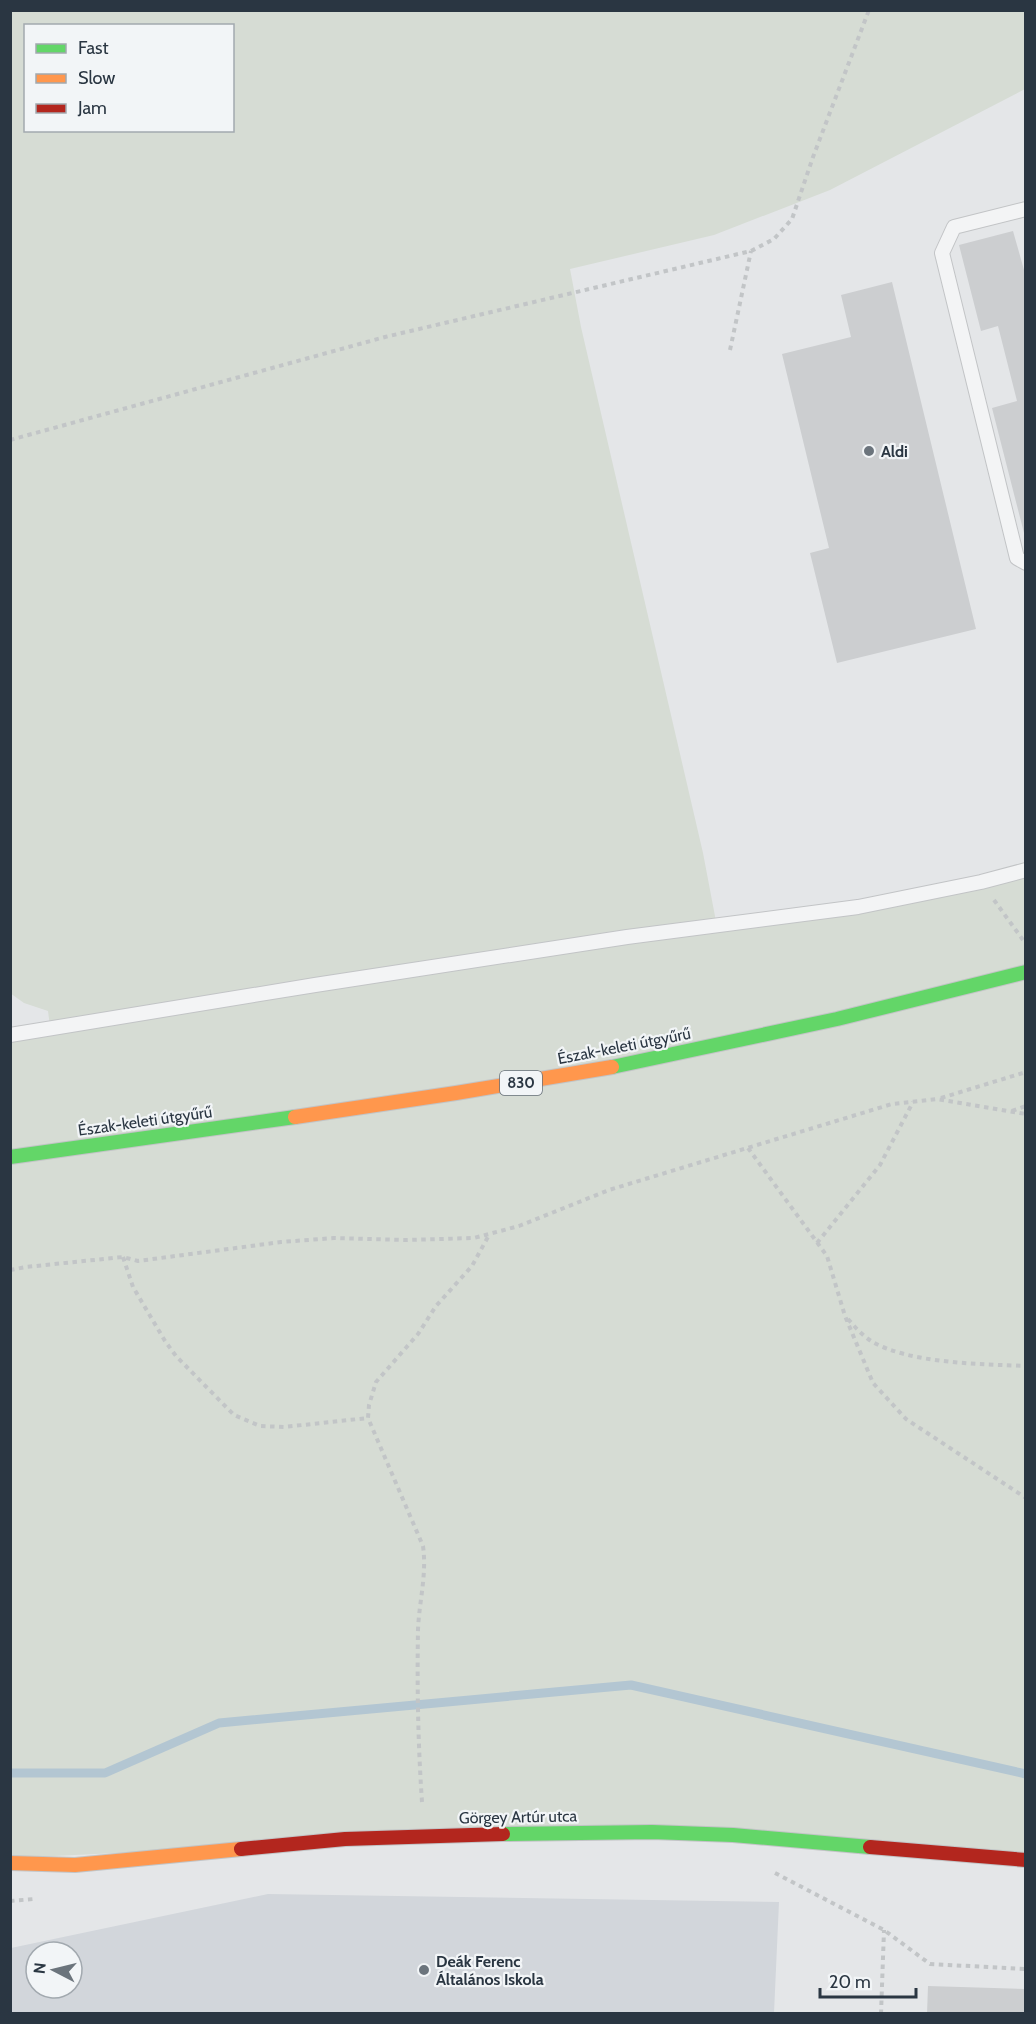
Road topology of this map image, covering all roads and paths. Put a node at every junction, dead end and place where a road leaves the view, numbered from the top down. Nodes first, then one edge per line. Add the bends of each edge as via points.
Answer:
1 (869, 10) edge
2 (1026, 209) edge
3 (751, 251) junction
4 (730, 350) dead end
5 (10, 440) edge
6 (1026, 564) edge
7 (1026, 870) edge
8 (981, 882) junction
9 (1026, 944) edge
10 (1026, 972) edge
11 (10, 1035) edge
12 (1026, 1072) edge
13 (937, 1099) junction
14 (913, 1102) junction
15 (1026, 1106) edge
16 (1011, 1111) junction
17 (1026, 1114) edge
18 (748, 1148) junction
19 (10, 1157) edge
20 (489, 1234) junction
21 (817, 1243) junction
22 (123, 1257) junction
23 (10, 1270) edge
24 (845, 1316) junction
25 (1026, 1366) edge
26 (368, 1418) junction
27 (1026, 1498) edge
28 (424, 1835) junction
29 (1026, 1860) edge
30 (10, 1863) edge
31 (774, 1873) dead end
32 (45, 1898) dead end
33 (10, 1901) edge
34 (884, 1930) junction
35 (1026, 1969) edge
36 (881, 2013) edge

1 - 3 path via 792,219 774,239
2 - 6 lane via 954,227 942,253 1017,558
3 - 4 path
3 - 5 path via 385,337
7 - 8 lane
8 - 9 path
8 - 11 lane via 858,907 627,937
10 - 19 main road, Észak-keleti útgyűrű / 830 via 707,1047 520,1083
12 - 13 path
13 - 14 path
13 - 16 path
14 - 18 path via 892,1104
14 - 21 path via 880,1165
15 - 16 path
16 - 17 path
18 - 20 path
18 - 21 path
20 - 22 path via 406,1240 334,1238 138,1261
20 - 26 path via 472,1266 376,1382
21 - 24 path via 827,1257
22 - 23 path
22 - 26 path via 142,1305 165,1341 234,1415 260,1426 284,1427
24 - 25 path via 872,1341 897,1352
24 - 27 path via 873,1383 906,1419
26 - 28 path via 423,1546 417,1726
28 - 29 main road, Görgey Artúr utca via 733,1835
28 - 30 main road, Görgey Artúr utca via 75,1865
31 - 34 path
32 - 33 path
34 - 35 path via 930,1964
34 - 36 path

